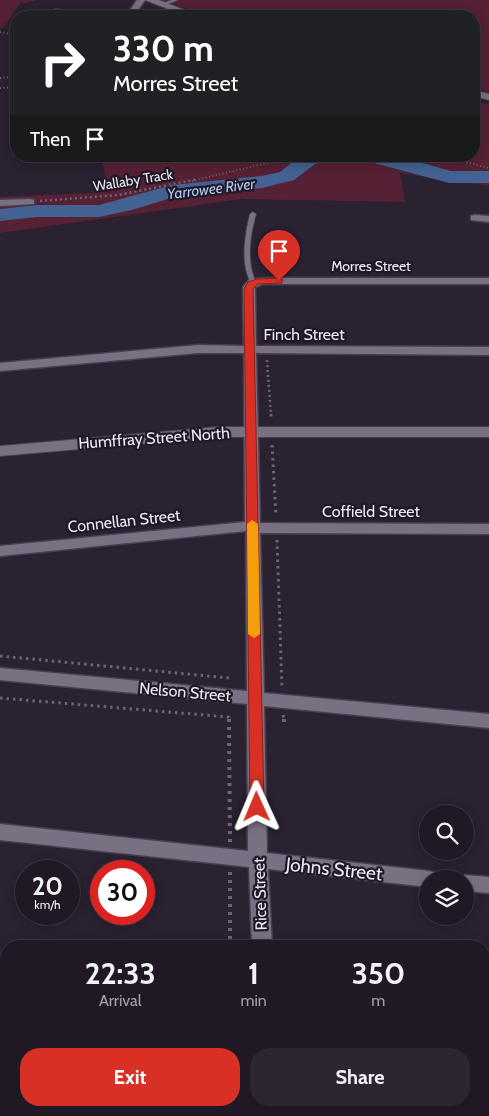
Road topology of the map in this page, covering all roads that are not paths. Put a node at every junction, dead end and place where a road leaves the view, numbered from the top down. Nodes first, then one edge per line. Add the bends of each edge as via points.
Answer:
1 (150, 0) edge
2 (176, 0) edge
3 (161, 5) junction
4 (177, 10) edge
5 (30, 202) road end
6 (0, 203) edge
7 (253, 214) dead end
8 (474, 218) dead end
9 (489, 219) edge
10 (489, 281) edge
11 (253, 282) junction
12 (249, 350) junction
13 (489, 351) edge
14 (0, 366) edge
15 (251, 431) junction
16 (489, 432) edge
17 (0, 451) edge
18 (252, 527) junction
19 (489, 529) edge
20 (0, 551) edge
21 (0, 674) edge
22 (255, 699) junction
23 (489, 721) edge
24 (0, 832) edge
25 (258, 860) junction
26 (419, 878) edge
27 (474, 883) edge
28 (489, 885) edge
29 (262, 940) edge

1 - 3 street
2 - 3 lane
3 - 4 street
5 - 6 street
7 - 11 lane, Rice Street via 249,275
8 - 9 street
10 - 11 street, Morres Street
11 - 12 street, Rice Street via 249,289
12 - 13 street, Finch Street
12 - 14 street, Finch Street via 198,350
12 - 15 street, Rice Street
15 - 16 street, Humffray Street North
15 - 17 street, Humffray Street North via 181,434
15 - 18 street, Rice Street
18 - 19 street, Coffield Street
18 - 20 street, Connellan Street
18 - 22 street, Rice Street
21 - 22 street, Nelson Street
22 - 23 street, Nelson Street
22 - 25 street, Rice Street
24 - 25 street, Johns Street
25 - 26 street, Johns Street
25 - 29 street, Rice Street
27 - 28 street

